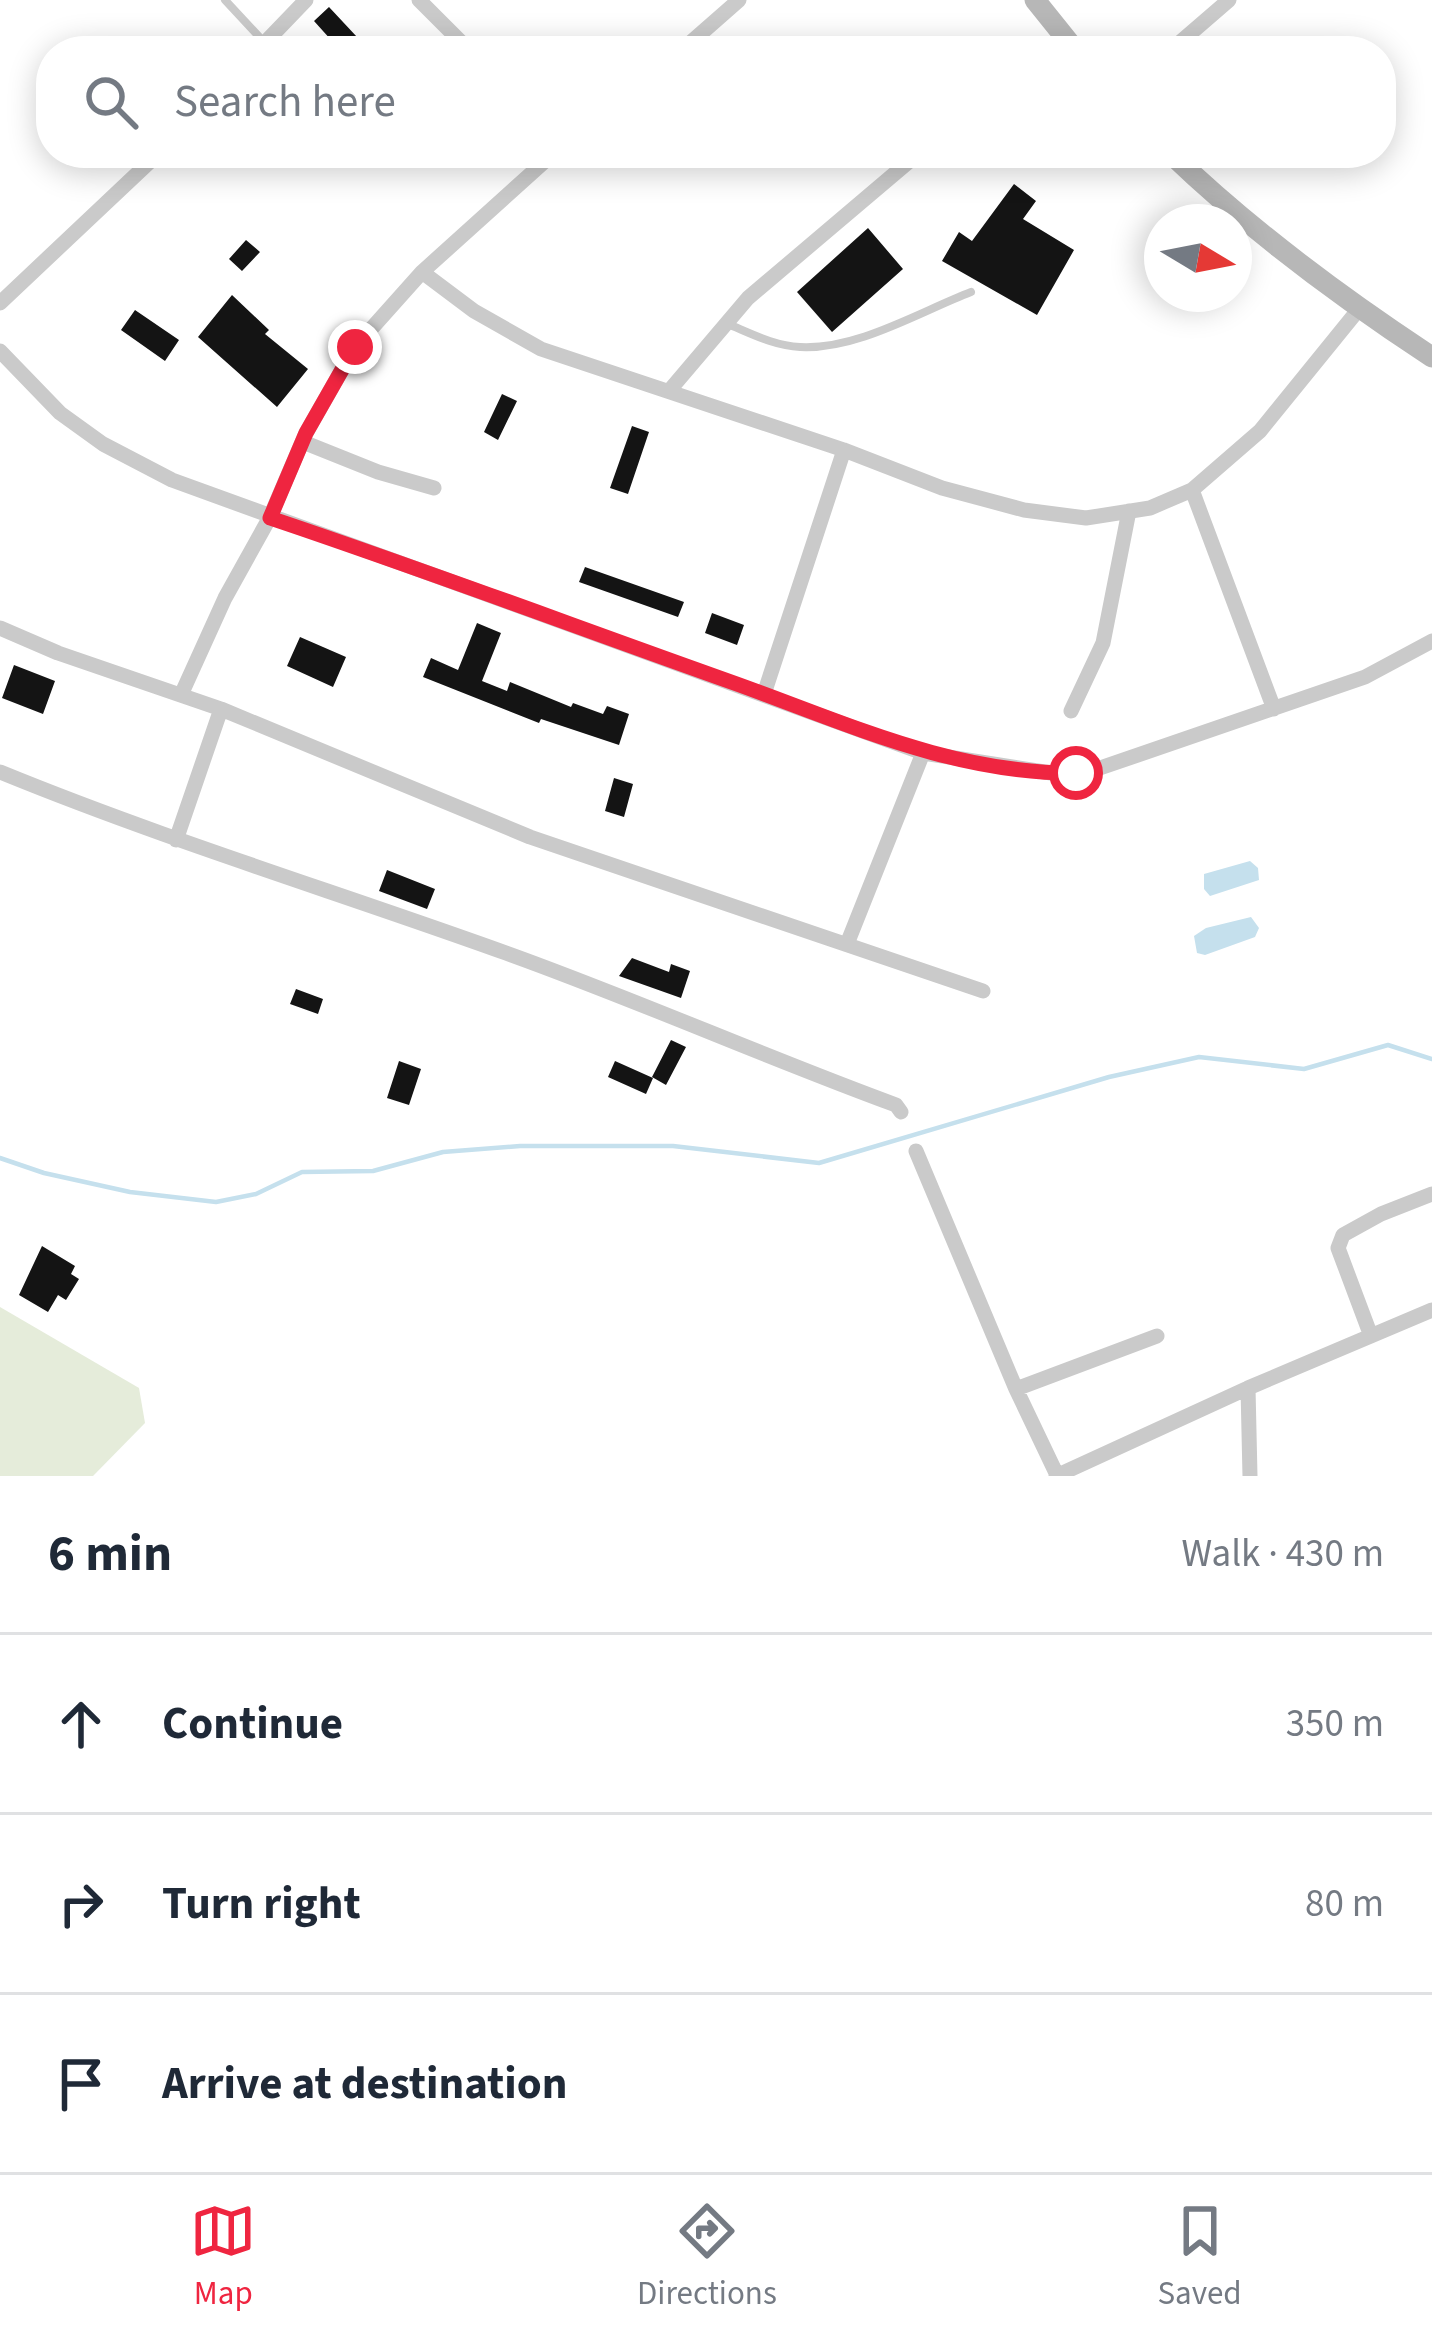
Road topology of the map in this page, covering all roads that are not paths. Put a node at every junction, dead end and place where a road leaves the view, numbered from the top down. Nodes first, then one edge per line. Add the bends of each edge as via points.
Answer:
1 (225, 0) edge
2 (306, 0) edge
3 (419, 0) edge
4 (739, 0) edge
5 (1035, 0) edge
6 (1229, 0) edge
7 (253, 36) edge
8 (272, 36) edge
9 (455, 36) edge
10 (698, 36) edge
11 (1064, 36) edge
12 (1187, 36) edge
13 (143, 168) edge
14 (537, 168) edge
15 (901, 168) edge
16 (1186, 168) edge
17 (422, 272) junction
18 (971, 292) dead end
19 (0, 303) edge
20 (1358, 309) junction
21 (728, 324) junction
22 (0, 351) edge
23 (1432, 357) edge
24 (669, 391) junction
25 (303, 442) junction
26 (844, 450) junction
27 (434, 488) dead end
28 (1192, 490) junction
29 (1129, 512) junction
30 (270, 518) junction
31 (0, 628) edge
32 (1432, 641) edge
33 (181, 694) junction
34 (764, 694) junction
35 (221, 709) junction
36 (1274, 709) junction
37 (1070, 711) dead end
38 (923, 753) junction
39 (0, 772) edge
40 (176, 840) junction
41 (847, 944) junction
42 (983, 992) dead end
43 (901, 1112) dead end
44 (916, 1151) dead end
45 (1432, 1194) edge
46 (1432, 1310) edge
47 (1156, 1336) dead end
48 (1371, 1336) junction
49 (1248, 1388) junction
50 (1016, 1389) junction
51 (1057, 1476) edge
52 (1250, 1476) edge

1 - 7 lane
2 - 8 street
3 - 9 street
4 - 10 street
5 - 11 street
6 - 12 street
13 - 19 street
14 - 17 street
15 - 21 street
16 - 20 street
17 - 24 street via 541,349
17 - 25 street via 355,347
18 - 21 lane via 849,341 804,348
20 - 23 street
20 - 28 street via 1260,431
21 - 24 street
22 - 30 street via 103,444
24 - 26 street
25 - 27 street
25 - 30 street
26 - 29 street via 1024,509 1086,518
26 - 34 street
28 - 29 street
28 - 36 street
29 - 37 street via 1103,643
30 - 33 street
30 - 34 street
31 - 33 street
32 - 36 street via 1365,677
33 - 35 street
34 - 38 street
35 - 40 street
35 - 41 street via 530,837
36 - 38 street via 1076,773
38 - 41 street
39 - 40 street
40 - 43 street via 513,956
41 - 42 street
44 - 50 street
45 - 48 street via 1343,1235 1338,1248
46 - 48 street
47 - 50 street
48 - 49 street
49 - 51 street
49 - 52 street
50 - 51 street

